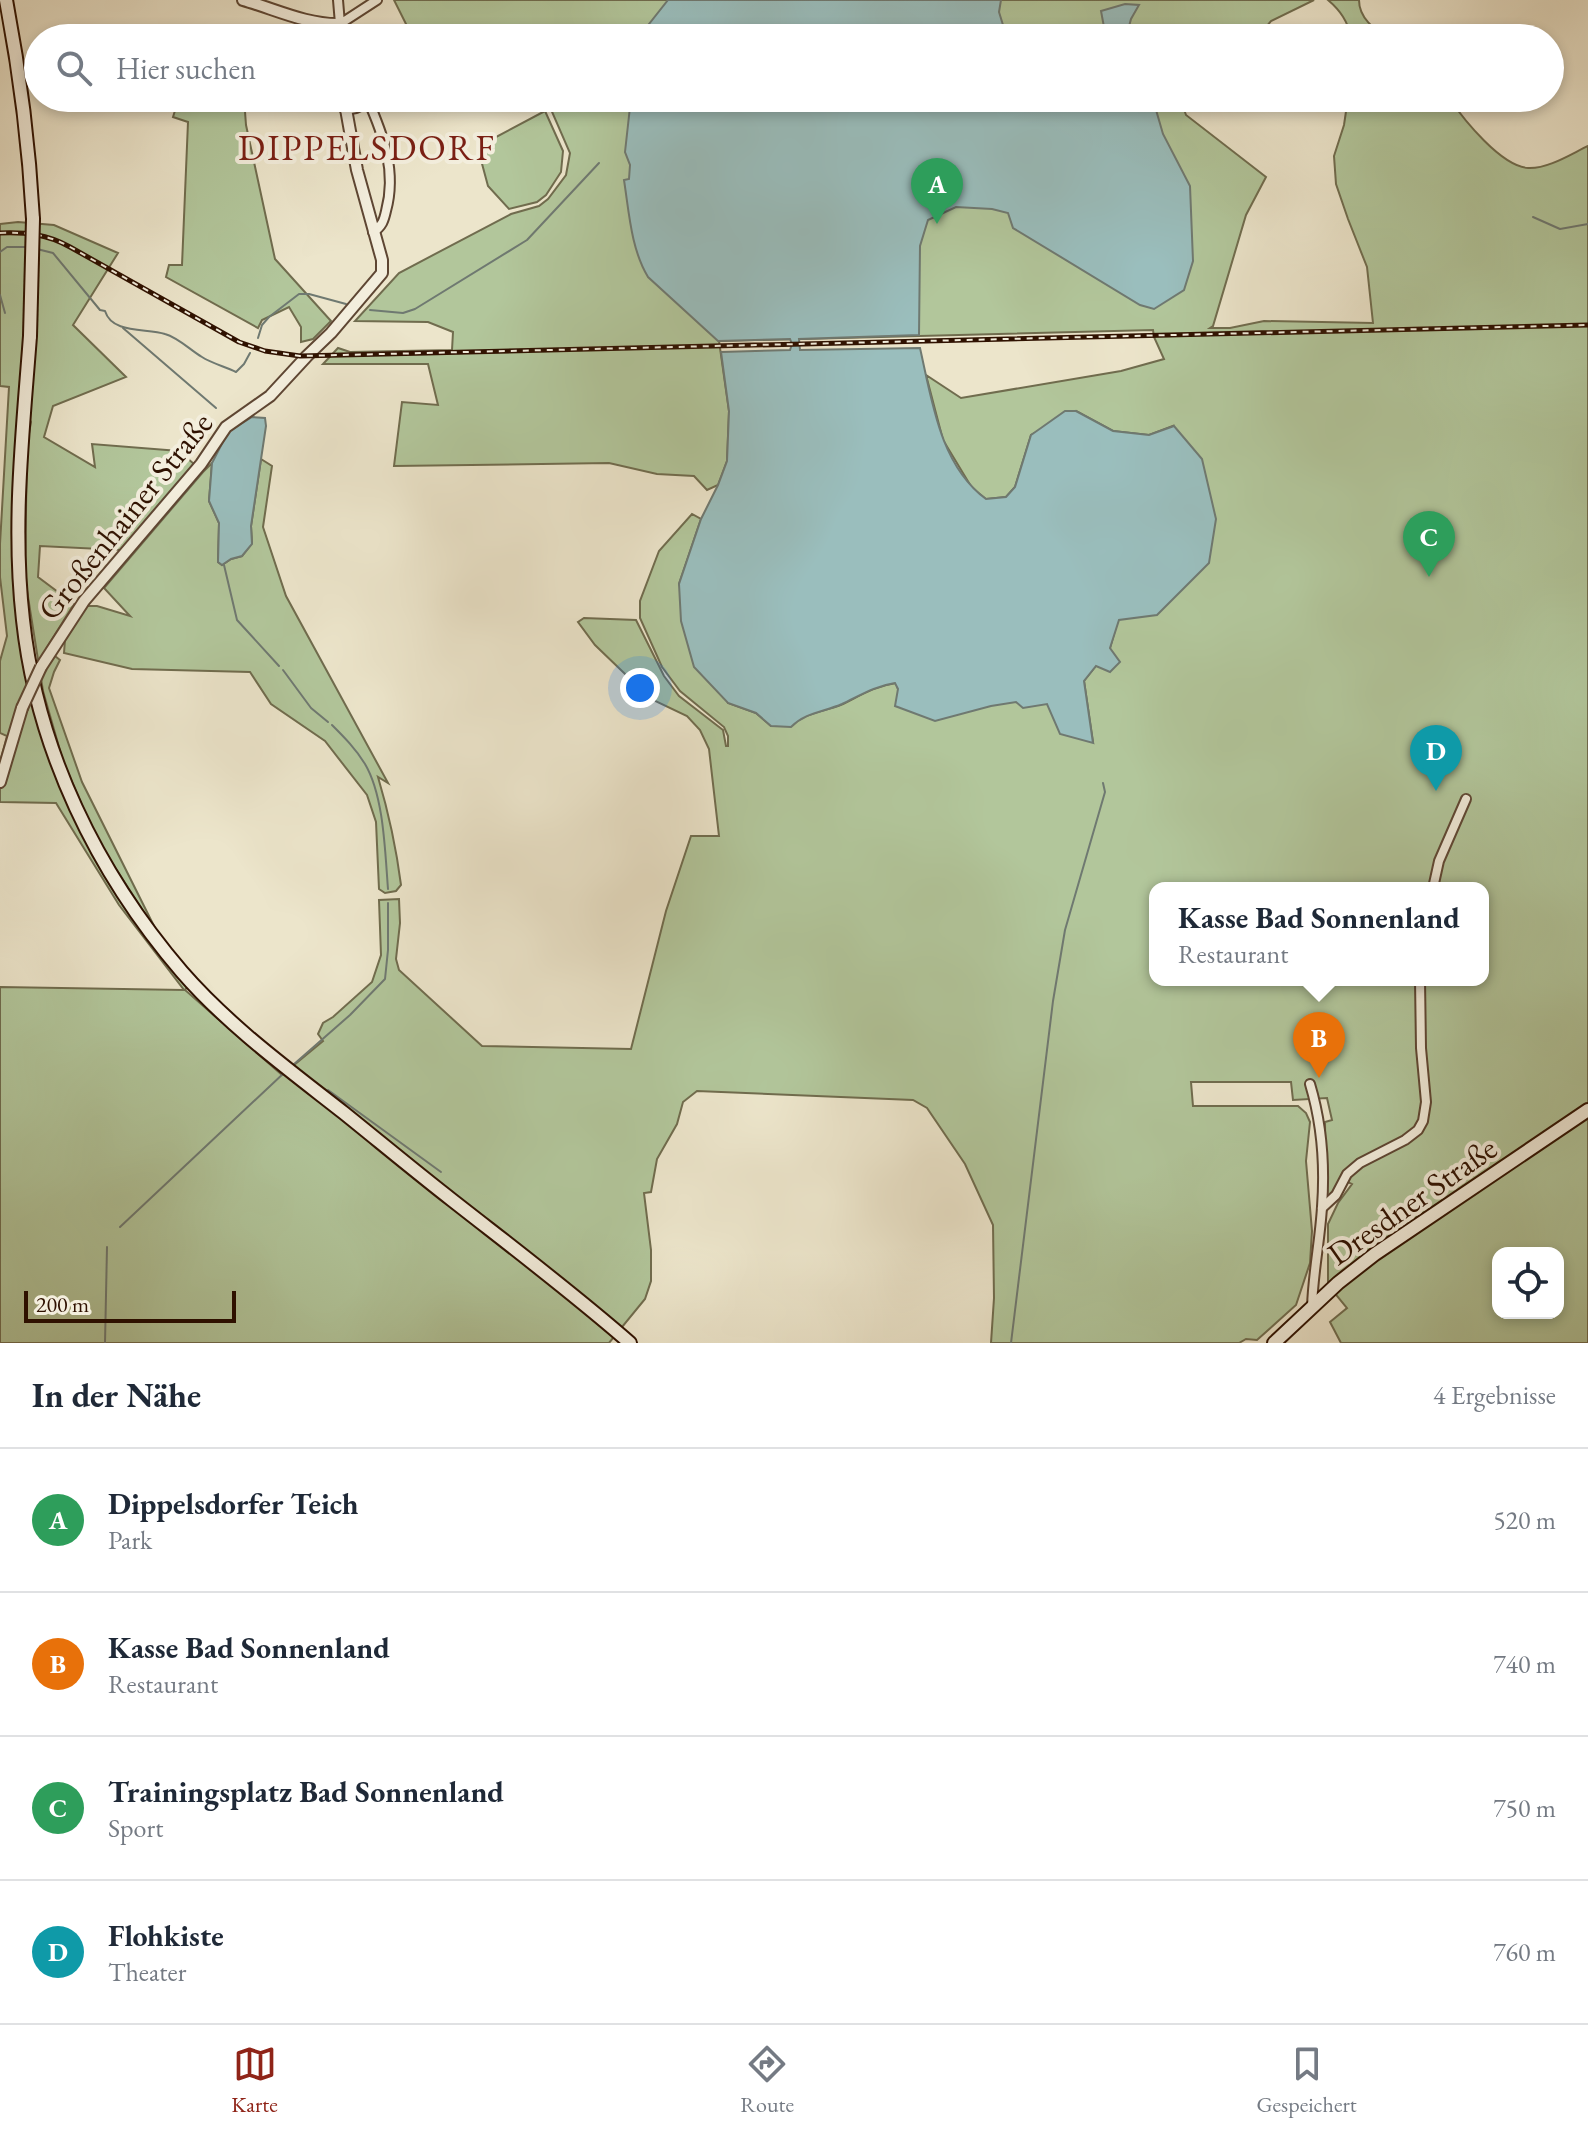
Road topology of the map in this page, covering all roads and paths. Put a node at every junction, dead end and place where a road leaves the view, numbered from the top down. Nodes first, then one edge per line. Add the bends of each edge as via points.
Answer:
1 (6, 0) edge
2 (243, 0) edge
3 (338, 0) edge
4 (377, 0) edge
5 (340, 24) junction
6 (24, 108) edge
7 (25, 112) edge
8 (345, 112) edge
9 (373, 112) edge
10 (373, 232) junction
11 (0, 782) edge
12 (1466, 799) dead end
13 (1434, 882) edge
14 (1420, 986) edge
15 (1310, 1084) dead end
16 (1588, 1110) edge
17 (1322, 1208) junction
18 (1312, 1307) junction
19 (630, 1343) edge
20 (1274, 1343) edge

1 - 6 main road, bridge
2 - 5 street via 311,21
3 - 5 street
4 - 5 street
7 - 19 main road, bridge via 33,219 18,562 30,666 64,783 126,899 203,993 280,1064
8 - 10 street, Großenhainer Straße
9 - 10 street via 383,136 391,191 384,221
10 - 11 street, Großenhainer Straße, bridge via 383,266 374,285 270,396 226,427 201,464 84,601 41,667 22,708
12 - 13 street
14 - 17 street via 1423,1121 1405,1140 1347,1174
15 - 17 street via 1323,1160
16 - 18 main road, Dresdner Straße via 1375,1254
17 - 18 street
18 - 20 main road, Dresdner Straße

